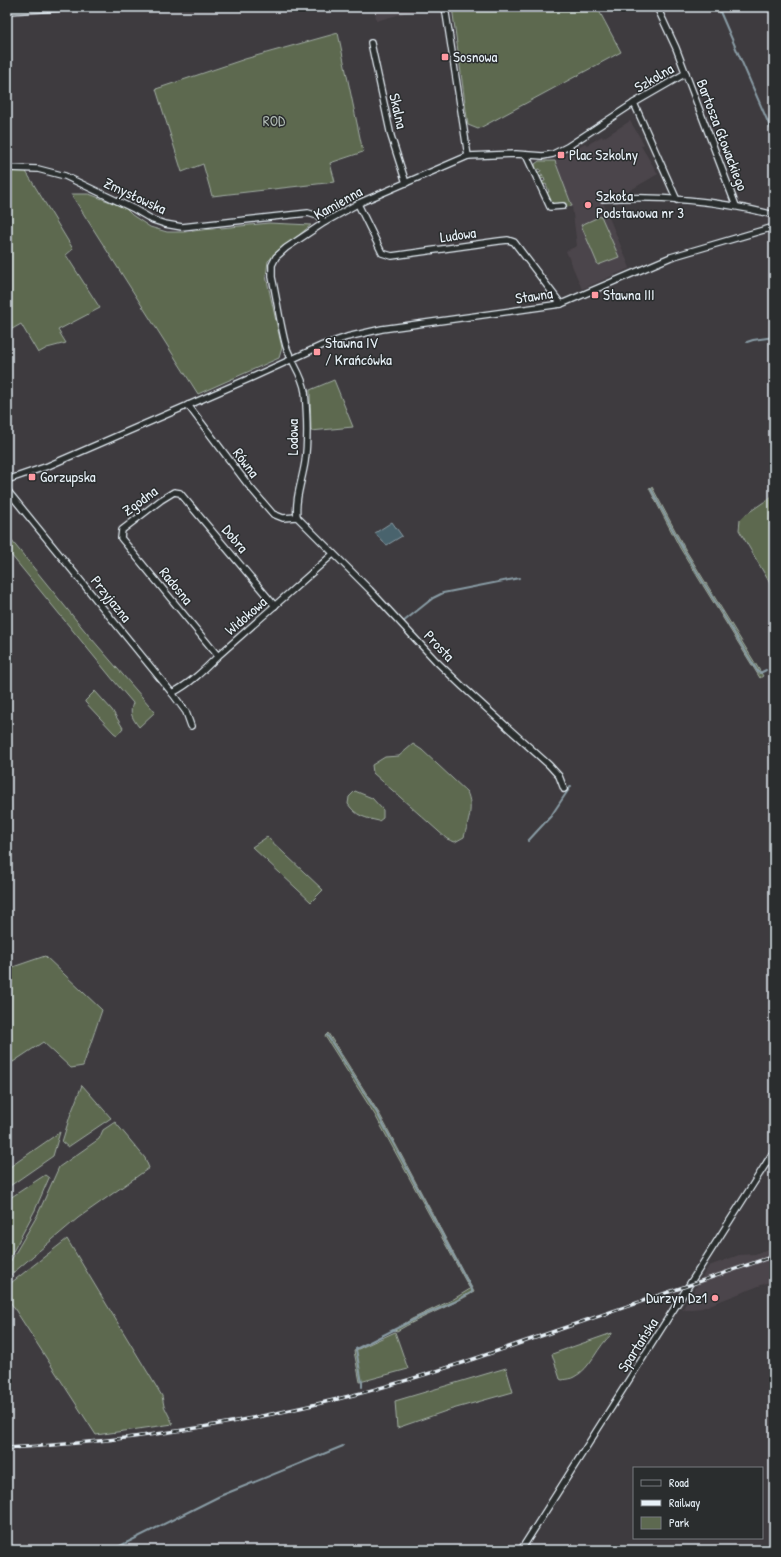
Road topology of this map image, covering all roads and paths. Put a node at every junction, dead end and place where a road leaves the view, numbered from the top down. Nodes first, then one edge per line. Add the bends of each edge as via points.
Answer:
1 (78, 7) edge
2 (445, 7) edge
3 (657, 7) edge
4 (7, 11) edge
5 (371, 44) dead end
6 (686, 73) junction
7 (634, 103) junction
8 (526, 155) junction
9 (468, 156) junction
10 (7, 168) edge
11 (406, 183) junction
12 (603, 199) dead end
13 (677, 200) junction
14 (358, 204) junction
15 (563, 206) dead end
16 (736, 206) junction
17 (774, 215) edge
18 (325, 222) junction
19 (774, 227) edge
20 (561, 304) junction
21 (291, 359) junction
22 (188, 405) junction
23 (7, 480) edge
24 (7, 490) edge
25 (174, 492) joint
26 (297, 517) junction
27 (122, 530) joint
28 (333, 554) junction
29 (275, 606) junction
30 (218, 656) junction
31 (172, 693) junction
32 (191, 726) dead end
33 (564, 789) dead end
34 (774, 1152) edge
35 (521, 1550) edge

1 - 4 street
2 - 9 street
3 - 6 street, Bartosza Głowackiego
5 - 11 street, Skalna via 391,136
6 - 7 street, Szkolna
6 - 16 street, Bartosza Głowackiego
7 - 8 street, Szkolna via 553,154
7 - 13 street
8 - 9 street, Kamienna
8 - 15 street via 550,207
9 - 11 street, Kamienna
10 - 18 street, Zmysłowska via 38,169 65,176 153,220 172,226 308,213 318,216
11 - 14 street, Kamienna
12 - 13 street
13 - 16 street
14 - 18 street, Kamienna
14 - 20 street, Ludowa via 382,252 386,255 508,240 514,242
16 - 17 street
18 - 21 street, Kamienna via 286,248 272,265 272,277
19 - 20 street, Stawna via 671,257
20 - 21 street, Stawna via 363,333 323,345
21 - 22 street
21 - 26 street, Lodowa via 303,385 306,422 306,456 296,504
22 - 23 street via 48,466
22 - 26 street, Równa via 273,514 283,518
24 - 31 street, Przyjazna
25 - 27 street, Zgodna
25 - 29 street, Dobra via 180,493
26 - 28 street, Prosta
27 - 30 street, Radosna via 122,538
28 - 29 street, Widokowa
28 - 33 street, Prosta via 441,666 549,765 559,776
29 - 30 street, Widokowa
30 - 31 street, Widokowa via 199,674
31 - 32 street, Przyjazna via 186,712
34 - 35 street, Spartańska

